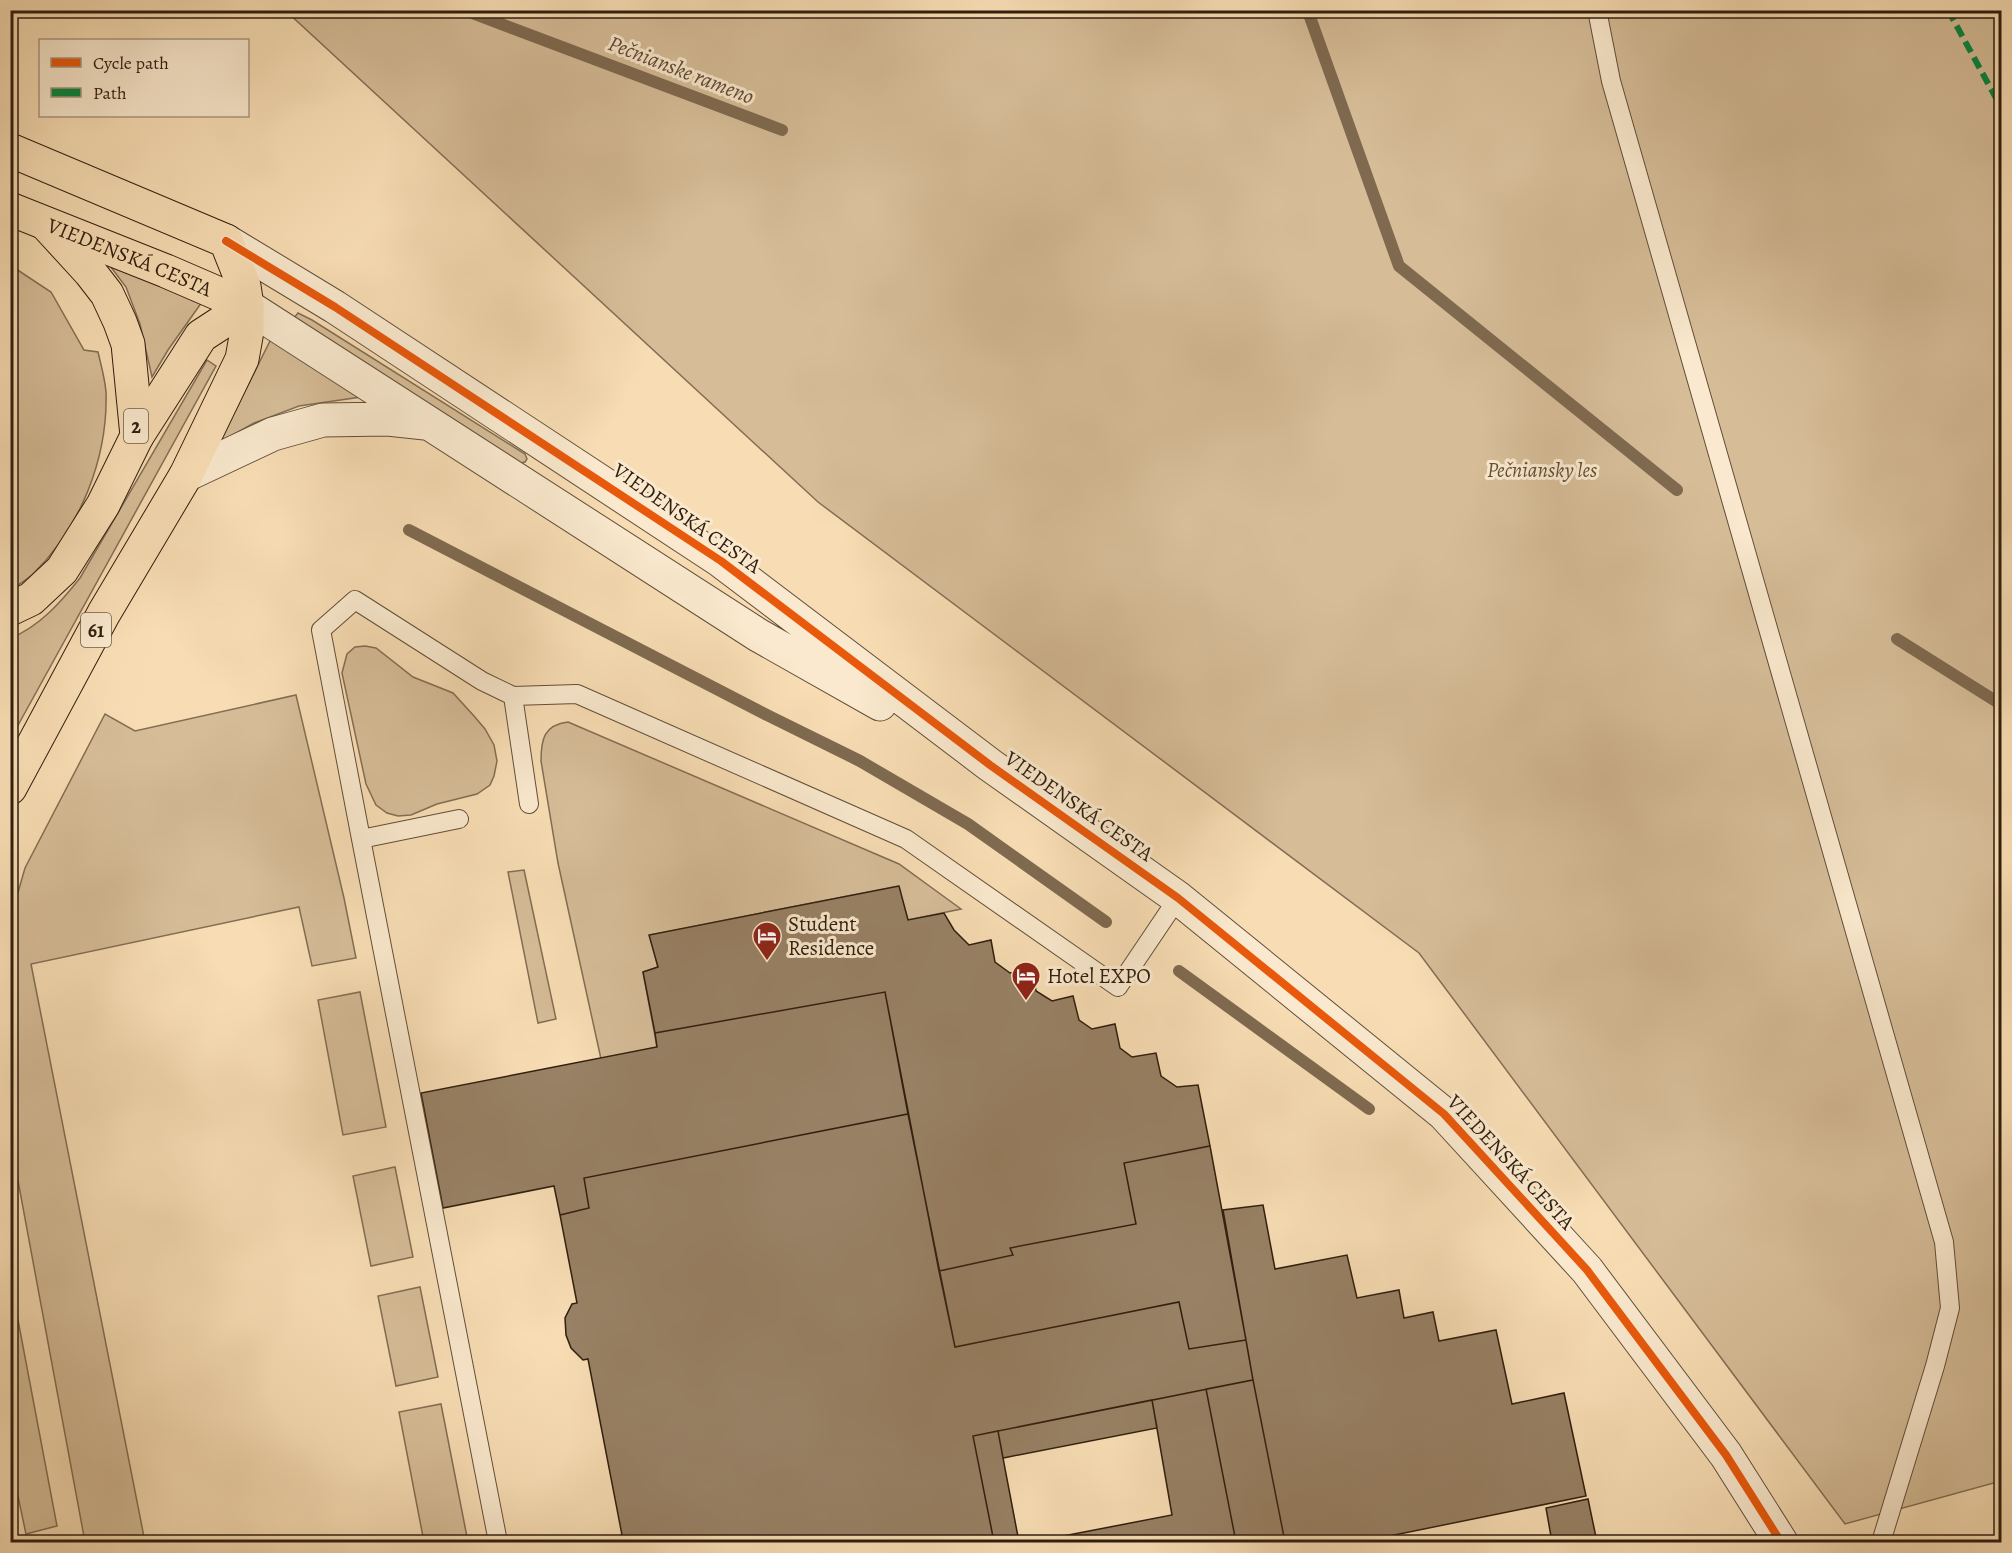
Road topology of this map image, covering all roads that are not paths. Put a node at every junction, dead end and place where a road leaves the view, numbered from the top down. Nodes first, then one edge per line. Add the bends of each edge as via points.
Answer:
1 (1597, 10) edge
2 (10, 150) edge
3 (10, 209) edge
4 (46, 224) junction
5 (226, 241) junction
6 (302, 286) junction
7 (247, 306) junction
8 (432, 424) junction
9 (137, 436) junction
10 (186, 475) junction
11 (10, 609) edge
12 (513, 696) junction
13 (990, 765) junction
14 (10, 788) edge
15 (529, 804) dead end
16 (459, 819) dead end
17 (361, 839) junction
18 (1178, 898) junction
19 (498, 1542) edge
20 (1781, 1542) edge
21 (1881, 1542) edge

1 - 21 lane via 1611,81 1944,1242 1950,1308
2 - 5 main road, VIEDENSKÁ CESTA
3 - 4 main road, VIEDENSKÁ CESTA
4 - 7 main road, VIEDENSKÁ CESTA
4 - 9 main road, 2 via 107,294 120,322 128,344
5 - 6 street, VIEDENSKÁ CESTA
5 - 7 main road, VIEDENSKÁ CESTA / 61 via 244,286
6 - 7 street
6 - 13 street, VIEDENSKÁ CESTA via 721,561
7 - 8 street, VIEDENSKÁ CESTA
7 - 9 main road, 2 via 201,336
7 - 10 main road, 61 via 248,331 242,359
8 - 10 street via 388,419 323,420 273,434
8 - 13 street, VIEDENSKÁ CESTA via 758,635
9 - 11 main road, 2 via 103,505 62,570 31,599
10 - 14 main road, 61 via 104,614
12 - 15 lane
12 - 17 lane via 482,681 355,600 321,630
12 - 18 lane via 577,694 906,839 1118,987
13 - 18 street, VIEDENSKÁ CESTA
16 - 17 lane
17 - 19 lane
18 - 20 street, VIEDENSKÁ CESTA via 1444,1114 1587,1270 1726,1455

